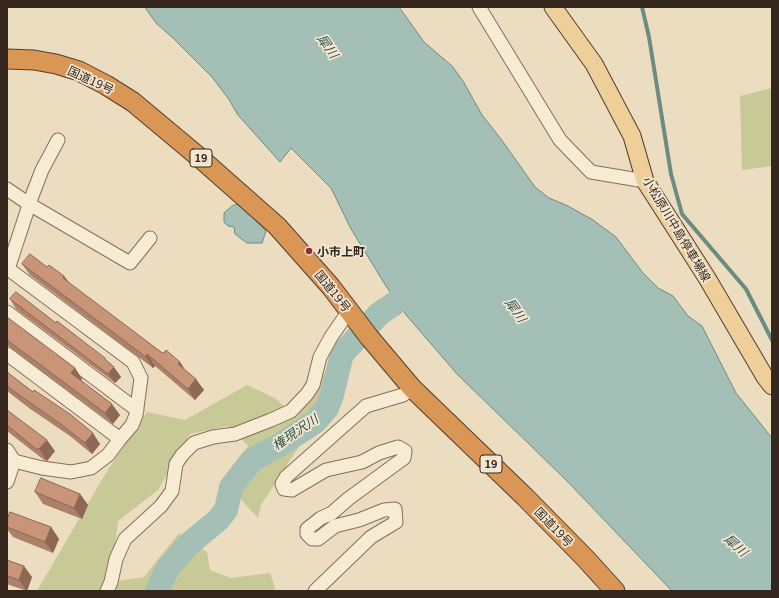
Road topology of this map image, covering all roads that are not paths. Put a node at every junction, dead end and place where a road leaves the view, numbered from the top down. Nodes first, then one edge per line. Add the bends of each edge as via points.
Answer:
1 (479, 7) edge
2 (553, 7) edge
3 (7, 59) edge
4 (58, 140) dead end
5 (645, 181) junction
6 (7, 189) edge
7 (29, 204) junction
8 (150, 238) dead end
9 (7, 268) edge
10 (7, 312) edge
11 (353, 316) junction
12 (7, 354) edge
13 (772, 386) edge
14 (412, 388) junction
15 (137, 410) junction
16 (120, 439) junction
17 (11, 455) edge
18 (7, 482) edge
19 (107, 591) edge
20 (315, 591) edge
21 (615, 591) edge

1 - 5 street via 560,140 591,172
2 - 5 main road, 小松原川中島停車場線 via 594,64 632,136
3 - 11 highway, 国道19号 / 19 via 34,60 79,71 133,102 277,226
4 - 7 street via 42,170
5 - 13 main road, 小松原川中島停車場線
6 - 7 street
7 - 8 street via 130,263
7 - 9 street
9 - 15 street via 133,362 141,378
10 - 15 street
11 - 14 highway, 国道19号 / 19
11 - 19 street via 344,318 331,337 320,357 313,385 290,411 235,434 194,443 182,455 176,464 172,491 125,539
12 - 16 street
14 - 20 street via 403,395 366,406 286,477 282,484 284,489 292,490 326,470 362,462 378,453 398,447 405,450 404,458 308,530 312,539 318,539 335,526 384,510 395,509 396,522 371,537
14 - 21 highway, 国道19号 / 19 via 525,497
15 - 16 street via 132,425
16 - 17 street via 108,455 91,468 71,472 42,468
17 - 18 street

